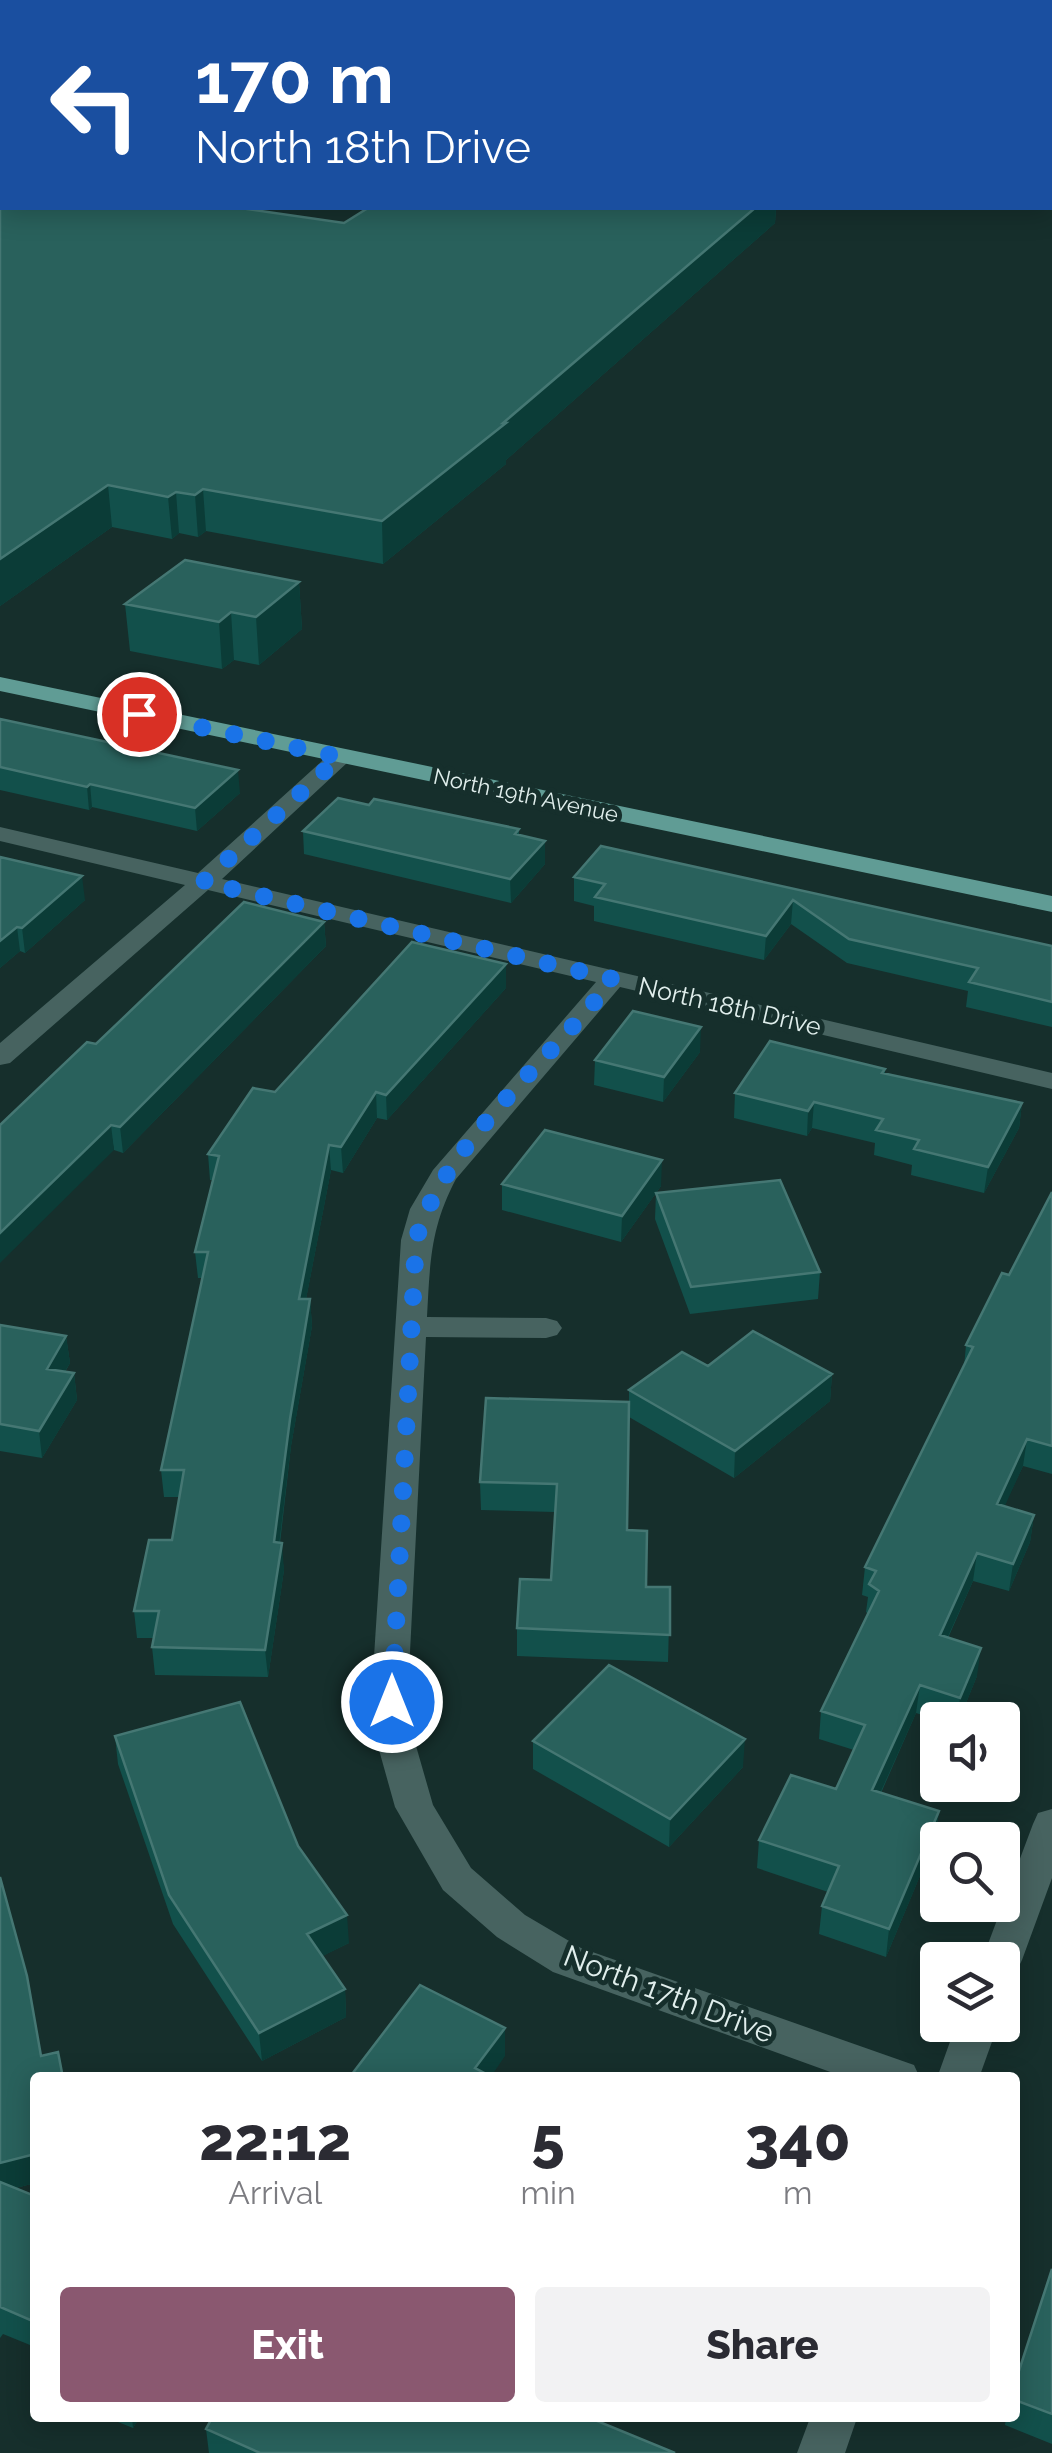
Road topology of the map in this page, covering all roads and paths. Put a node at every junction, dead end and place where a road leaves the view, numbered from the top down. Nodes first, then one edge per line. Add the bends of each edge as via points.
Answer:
1 (0, 684) edge
2 (340, 757) junction
3 (0, 834) edge
4 (203, 882) junction
5 (1052, 904) edge
6 (613, 979) junction
7 (0, 1057) edge
8 (1052, 1082) edge
9 (412, 1327) junction
10 (546, 1328) dead end
11 (1052, 1824) edge
12 (1009, 1942) edge
13 (972, 2042) edge
14 (882, 2072) edge
15 (960, 2072) edge
16 (832, 2422) edge
17 (820, 2453) edge

1 - 2 main road, North 19th Avenue
2 - 4 street
2 - 5 main road, North 19th Avenue
3 - 4 street, North 18th Drive
4 - 6 street, North 18th Drive
4 - 7 street
6 - 8 street, North 18th Drive
6 - 9 street, North 17th Drive via 443,1176 416,1240
9 - 10 street
9 - 14 street, North 17th Drive via 393,1732 414,1807 457,1879 510,1926 567,1960
11 - 12 street
13 - 15 street
16 - 17 street

